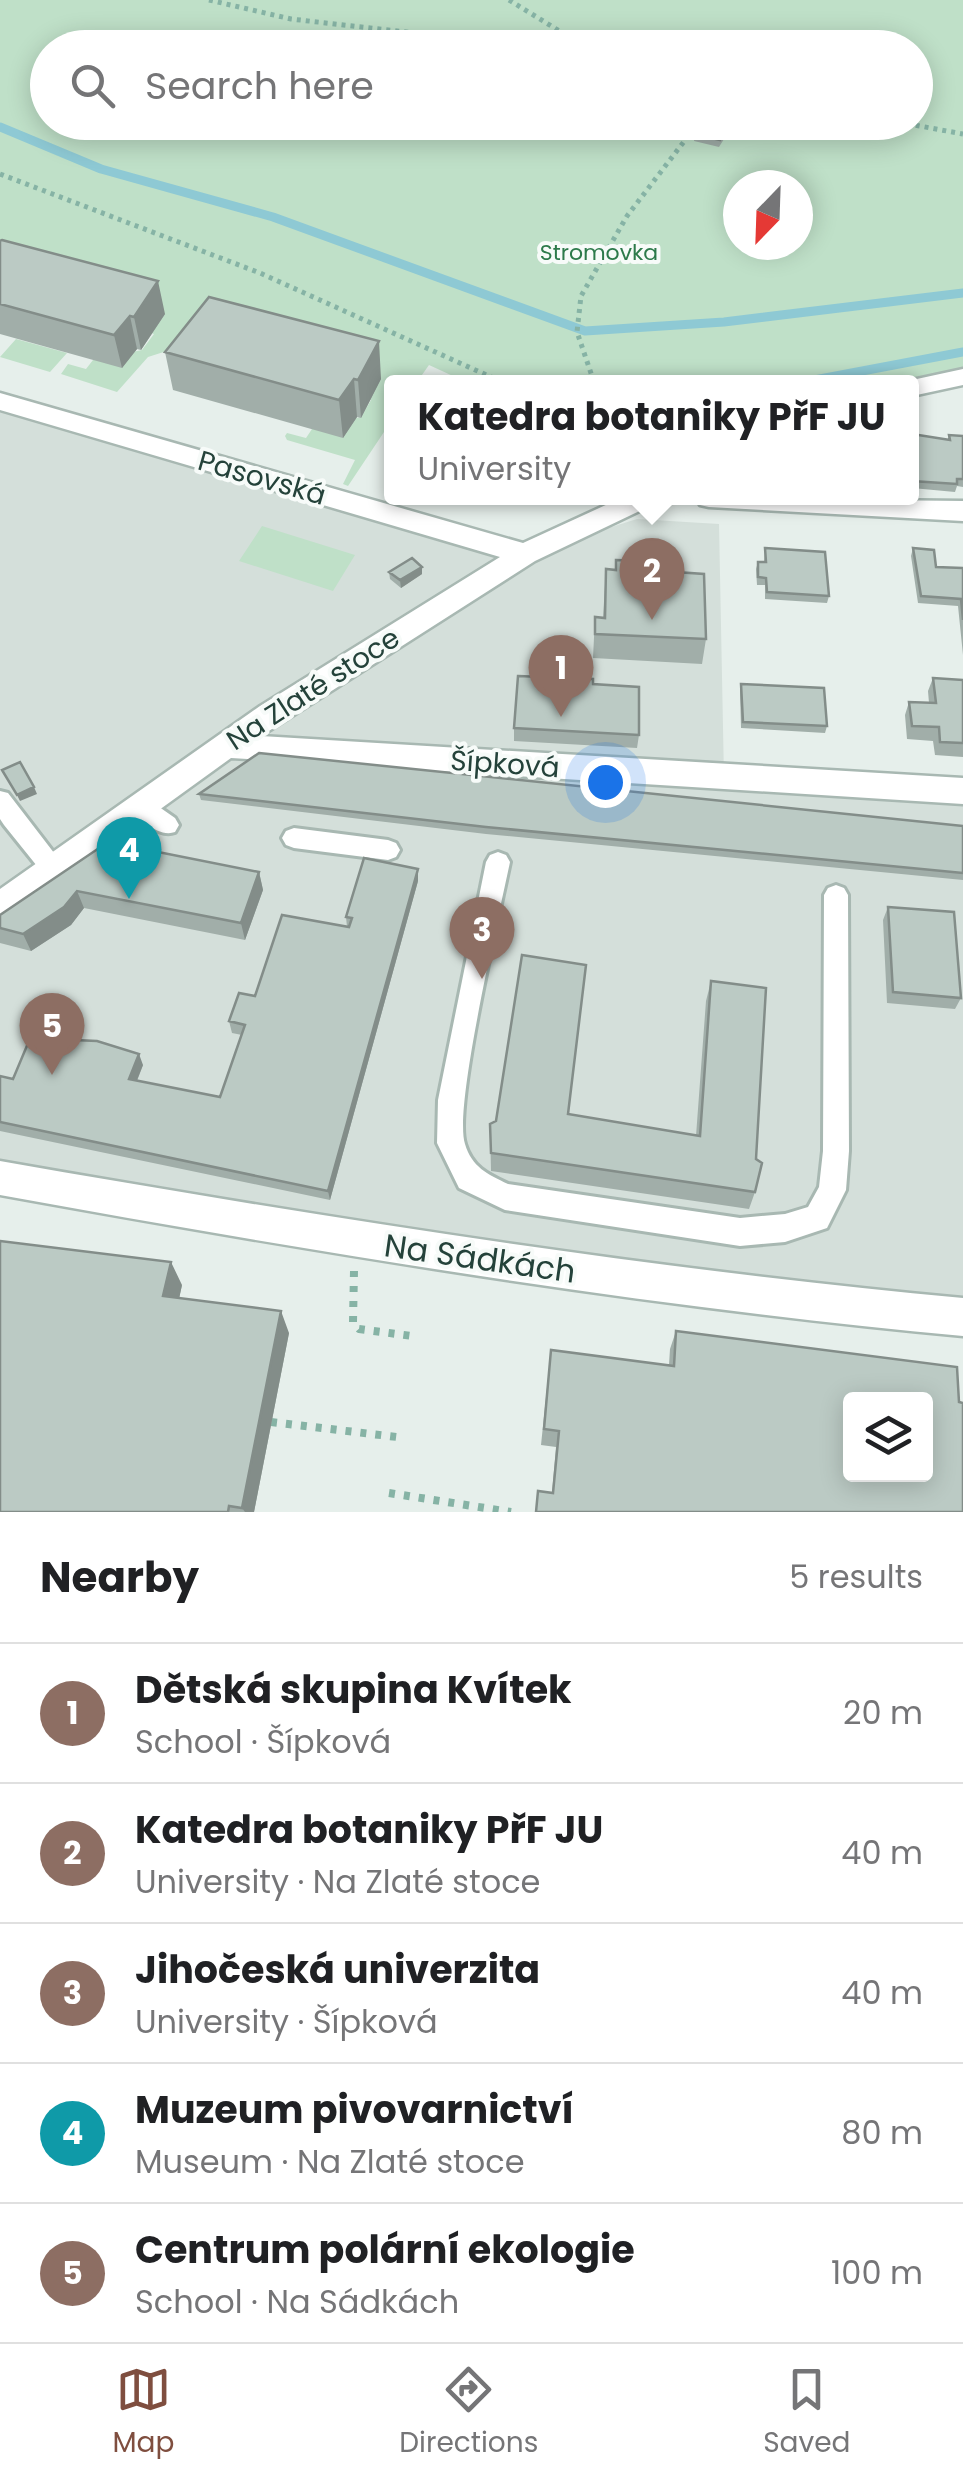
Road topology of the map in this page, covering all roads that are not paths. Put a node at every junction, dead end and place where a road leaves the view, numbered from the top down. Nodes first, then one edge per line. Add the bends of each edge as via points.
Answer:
1 (963, 376) edge
2 (919, 386) edge
3 (0, 402) edge
4 (628, 505) edge
5 (846, 505) edge
6 (963, 511) edge
7 (525, 554) junction
8 (226, 746) junction
9 (963, 791) edge
10 (0, 800) edge
11 (142, 806) junction
12 (167, 824) dead end
13 (294, 838) dead end
14 (388, 850) dead end
15 (498, 862) dead end
16 (52, 870) junction
17 (836, 895) dead end
18 (0, 907) edge
19 (0, 1178) edge
20 (963, 1317) edge

1 - 2 street
3 - 7 street, Pasovská
4 - 7 street, Na Zlaté stoce
5 - 6 street
7 - 8 street, Na Zlaté stoce
8 - 9 street, Šípková
8 - 11 street, Na Zlaté stoce
10 - 16 lane
11 - 12 lane
11 - 16 street, Na Zlaté stoce
13 - 14 lane
15 - 17 lane via 451,1100 450,1143 468,1179 505,1197 740,1232 817,1218 832,1190
16 - 18 street, Na Zlaté stoce
19 - 20 street, Na Sádkách via 355,1240 812,1303

